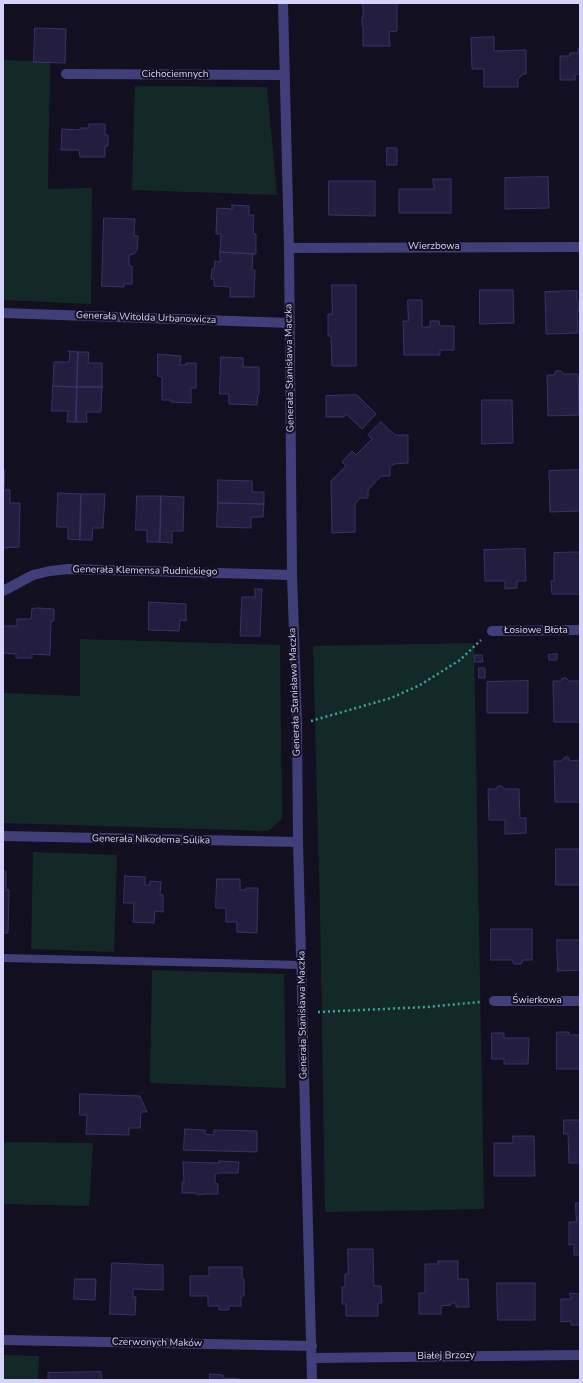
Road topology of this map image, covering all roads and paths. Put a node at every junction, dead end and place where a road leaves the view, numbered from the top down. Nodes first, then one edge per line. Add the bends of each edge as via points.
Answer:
1 (283, 3) edge
2 (66, 74) dead end
3 (285, 75) junction
4 (580, 247) edge
5 (289, 248) junction
6 (3, 313) edge
7 (290, 323) junction
8 (292, 575) junction
9 (3, 591) edge
10 (580, 630) edge
11 (492, 631) joint
12 (297, 723) junction
13 (3, 836) edge
14 (298, 842) junction
15 (3, 958) edge
16 (302, 966) junction
17 (494, 1001) joint
18 (580, 1002) edge
19 (303, 1013) junction
20 (3, 1340) edge
21 (312, 1346) junction
22 (580, 1355) edge
23 (312, 1358) junction
24 (312, 1380) edge

1 - 3 street, Generała Stanisława Maczka
2 - 3 street, Cichociemnych
3 - 5 street, Generała Stanisława Maczka
4 - 5 street, Wierzbowa
5 - 7 street, Generała Stanisława Maczka
6 - 7 street, Generała Witolda Urbanowicza
7 - 8 street, Generała Stanisława Maczka
8 - 9 street, Generała Klemensa Rudnickiego via 68,569 33,576
8 - 12 street, Generała Stanisława Maczka
10 - 11 street, Łosiowe Błota
11 - 12 path via 460,660 420,685 391,698 314,721
12 - 14 street, Generała Stanisława Maczka
13 - 14 street, Generała Nikodema Sulika
14 - 16 street, Generała Stanisława Maczka
15 - 16 lane
16 - 19 street, Generała Stanisława Maczka
17 - 18 street, Świerkowa
17 - 19 path
19 - 21 street, Generała Stanisława Maczka
20 - 21 street, Czerwonych Maków
21 - 23 street, Generała Stanisława Maczka
22 - 23 street, Białej Brzozy
23 - 24 street, Generała Stanisława Maczka

